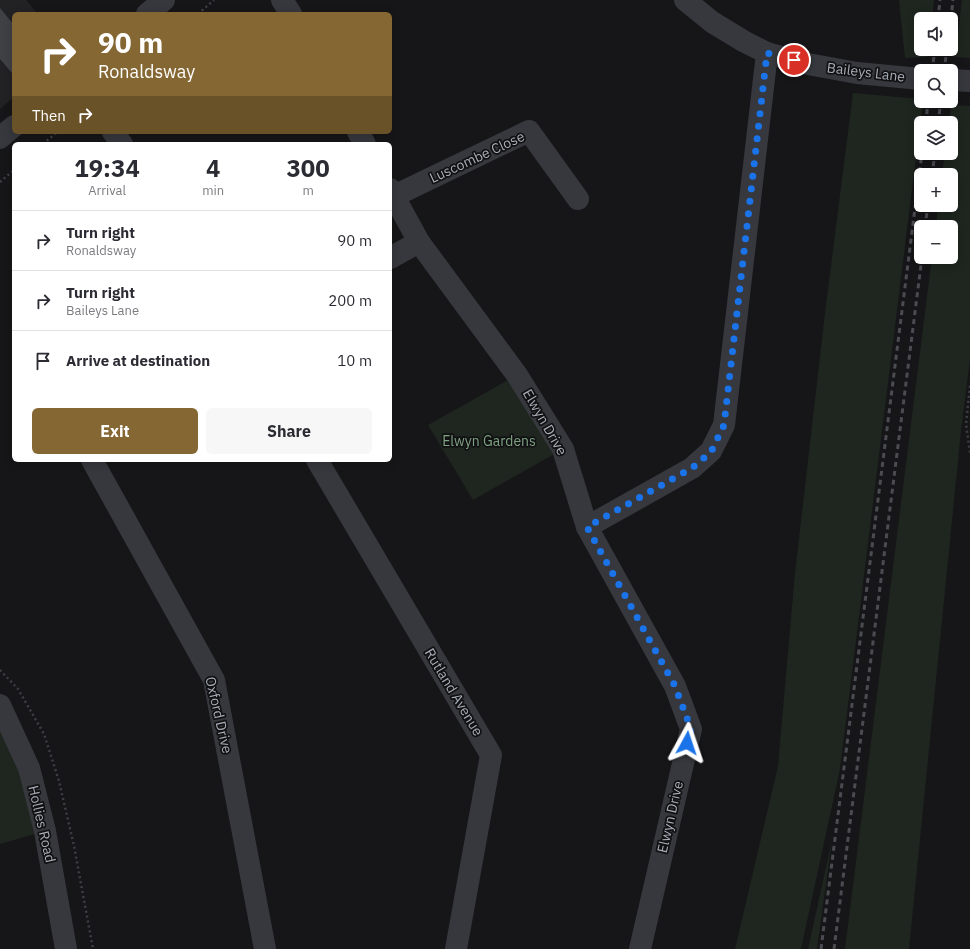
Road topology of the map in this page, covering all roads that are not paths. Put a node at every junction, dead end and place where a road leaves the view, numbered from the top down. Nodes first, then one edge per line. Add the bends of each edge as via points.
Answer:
1 (164, 0) edge
2 (282, 0) edge
3 (685, 0) edge
4 (149, 12) edge
5 (290, 12) edge
6 (767, 53) junction
7 (914, 78) edge
8 (958, 80) edge
9 (970, 81) edge
10 (12, 128) edge
11 (0, 138) edge
12 (392, 193) edge
13 (578, 199) dead end
14 (419, 242) junction
15 (392, 257) edge
16 (93, 462) edge
17 (318, 462) edge
18 (587, 527) junction
19 (0, 705) edge
20 (461, 948) edge
21 (66, 949) edge
22 (265, 949) edge
23 (640, 949) edge

1 - 4 street
2 - 5 street
3 - 6 street, Baileys Lane via 712,22
6 - 7 street, Baileys Lane via 857,73
6 - 18 street via 724,425 711,452 692,468
8 - 9 street
10 - 11 street
12 - 13 street, Luscombe Close via 529,131
12 - 14 street, Elwyn Drive
14 - 15 street
14 - 18 street, Elwyn Drive via 517,375 563,449
16 - 22 street, Oxford Drive via 214,680
17 - 20 street, Rutland Avenue via 491,755
18 - 23 street, Elwyn Drive via 675,686 691,729
19 - 21 street, Hollies Road via 29,768 45,831

